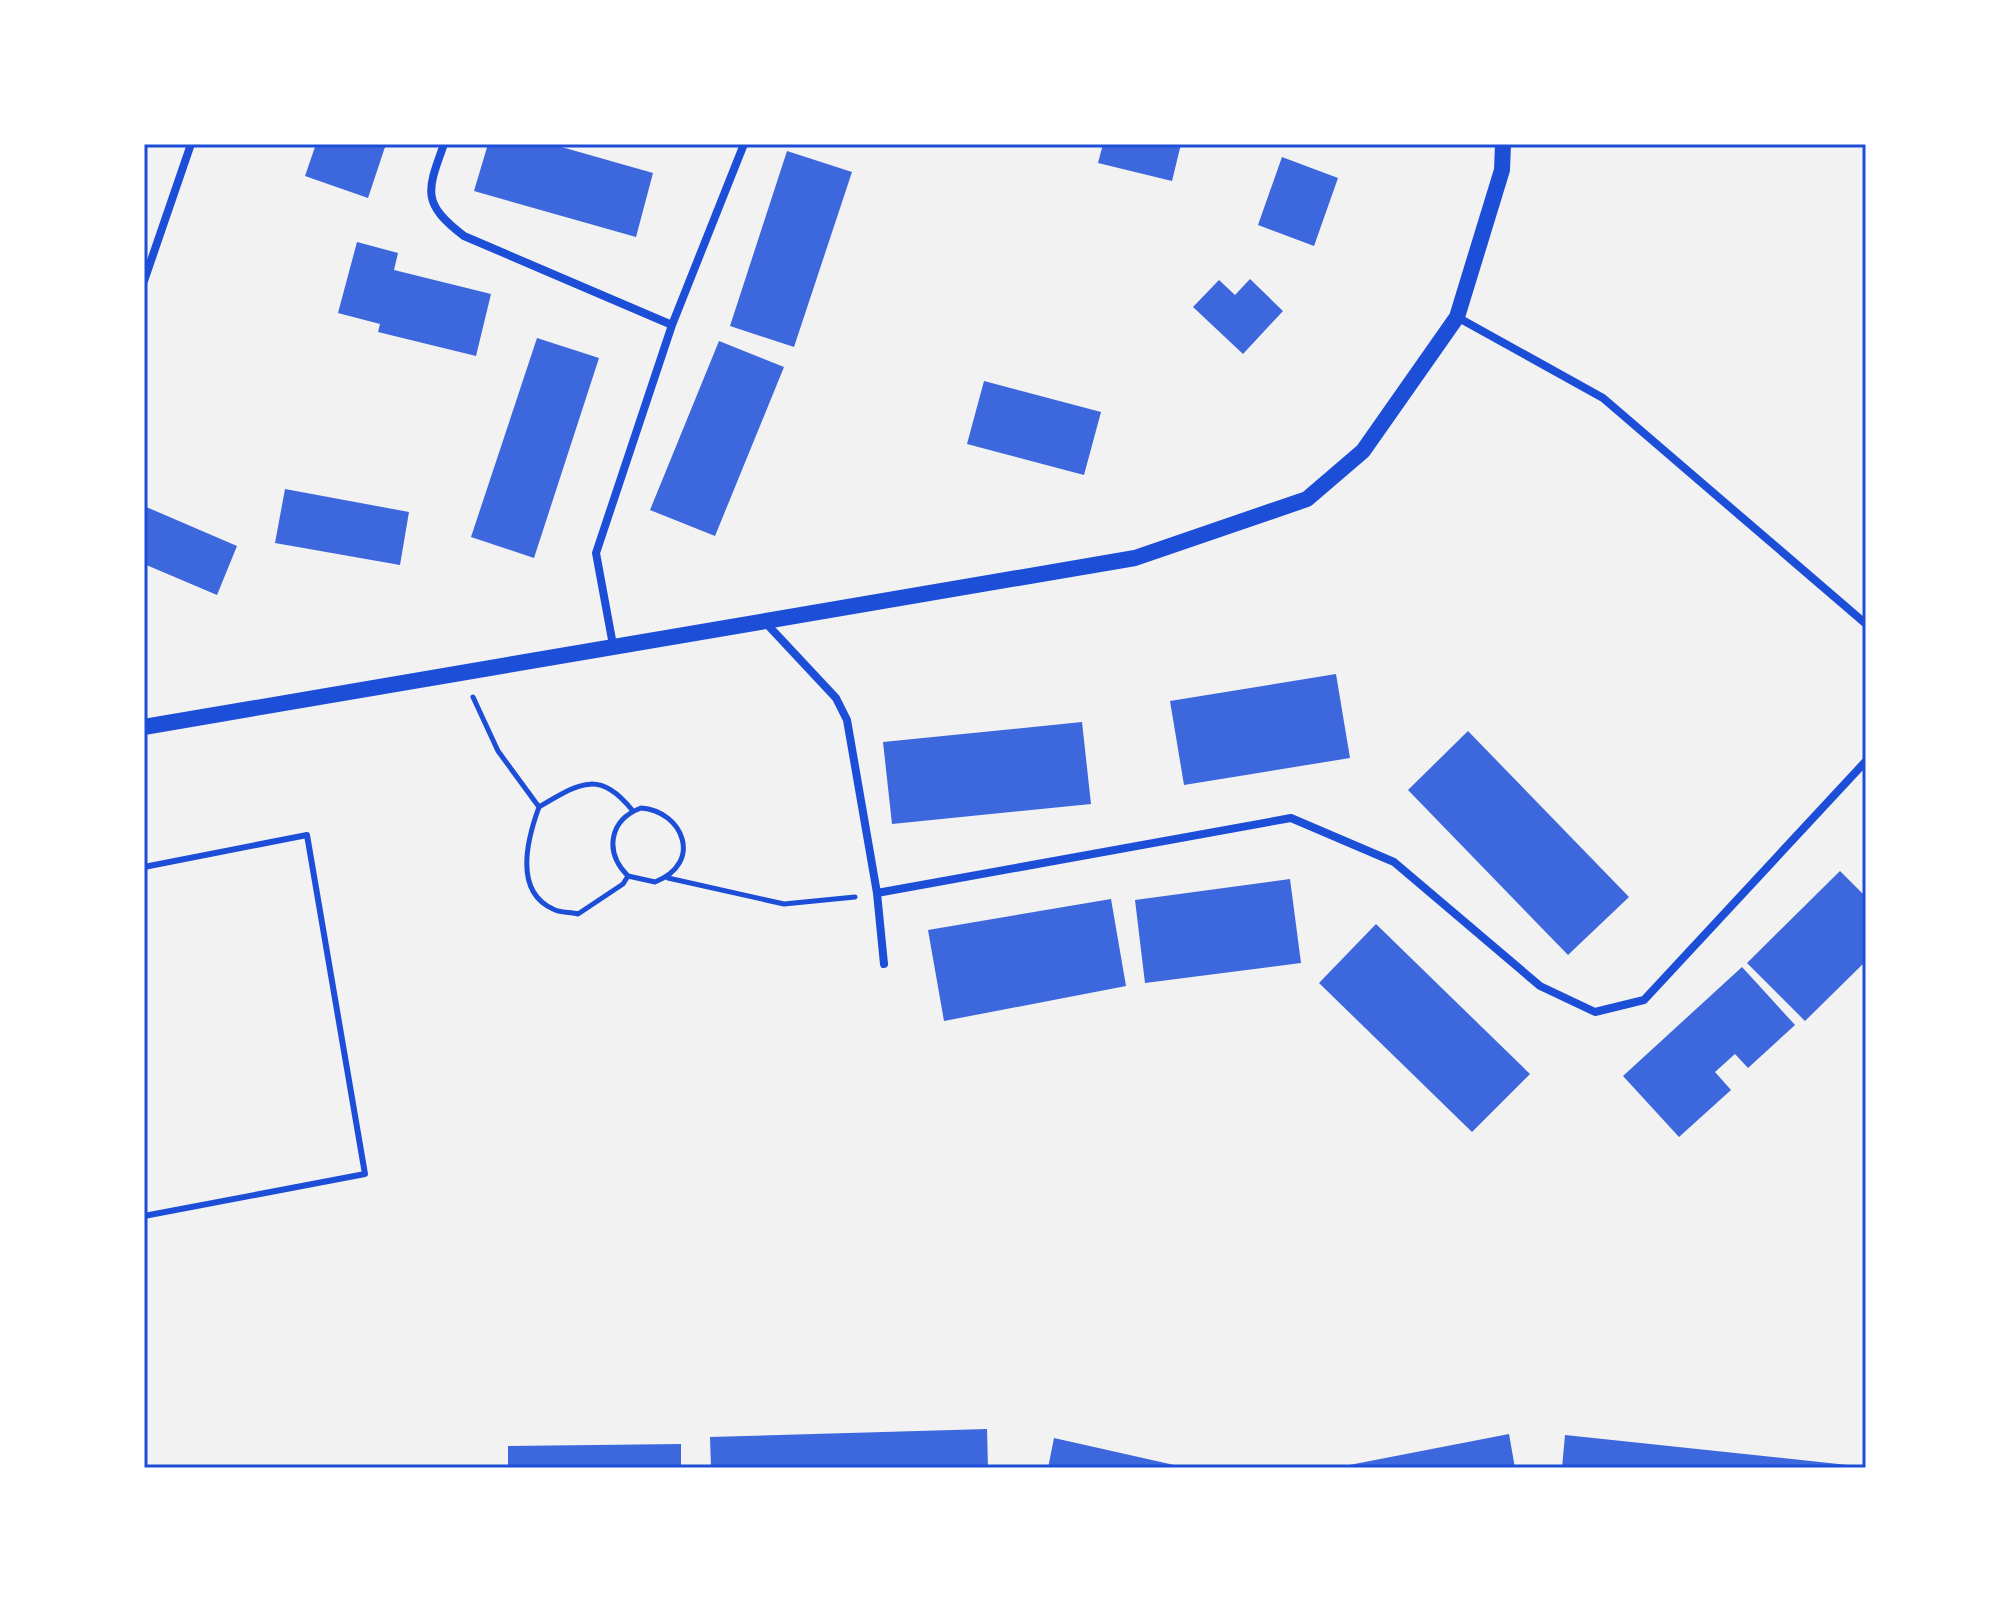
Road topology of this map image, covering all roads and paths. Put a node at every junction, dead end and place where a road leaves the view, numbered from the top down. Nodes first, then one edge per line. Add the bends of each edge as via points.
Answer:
1 (191, 144) edge
2 (444, 144) edge
3 (744, 144) edge
4 (1503, 144) edge
5 (144, 281) edge
6 (1457, 317) junction
7 (672, 325) junction
8 (763, 620) junction
9 (1866, 624) edge
10 (613, 645) junction
11 (463, 672) junction
12 (144, 727) edge
13 (1866, 761) edge
14 (539, 807) junction
15 (633, 811) junction
16 (144, 867) edge
17 (628, 876) junction
18 (667, 877) junction
19 (877, 893) junction
20 (884, 964) dead end
21 (144, 1216) edge

1 - 5 street
2 - 7 street via 430,182 431,202 445,221 464,236
3 - 7 street
4 - 6 main road via 1502,170
6 - 8 main road via 1363,451 1307,499 1135,558
6 - 9 street via 1603,398
7 - 10 street via 596,553
8 - 10 main road
8 - 19 street via 836,698 847,720
10 - 11 main road
11 - 12 main road
11 - 14 path via 498,751
13 - 19 street via 1644,1000 1595,1012 1540,986 1394,862 1291,818
14 - 15 path via 589,783 615,789
14 - 17 path via 527,842 526,870 536,895 552,909 578,914
15 - 17 path via 622,818 611,842 618,867
15 - 18 path via 651,809 680,834 685,856
16 - 21 lane via 307,835 365,1174
17 - 18 path via 655,882
18 - 19 path via 784,904 827,903
19 - 20 street

